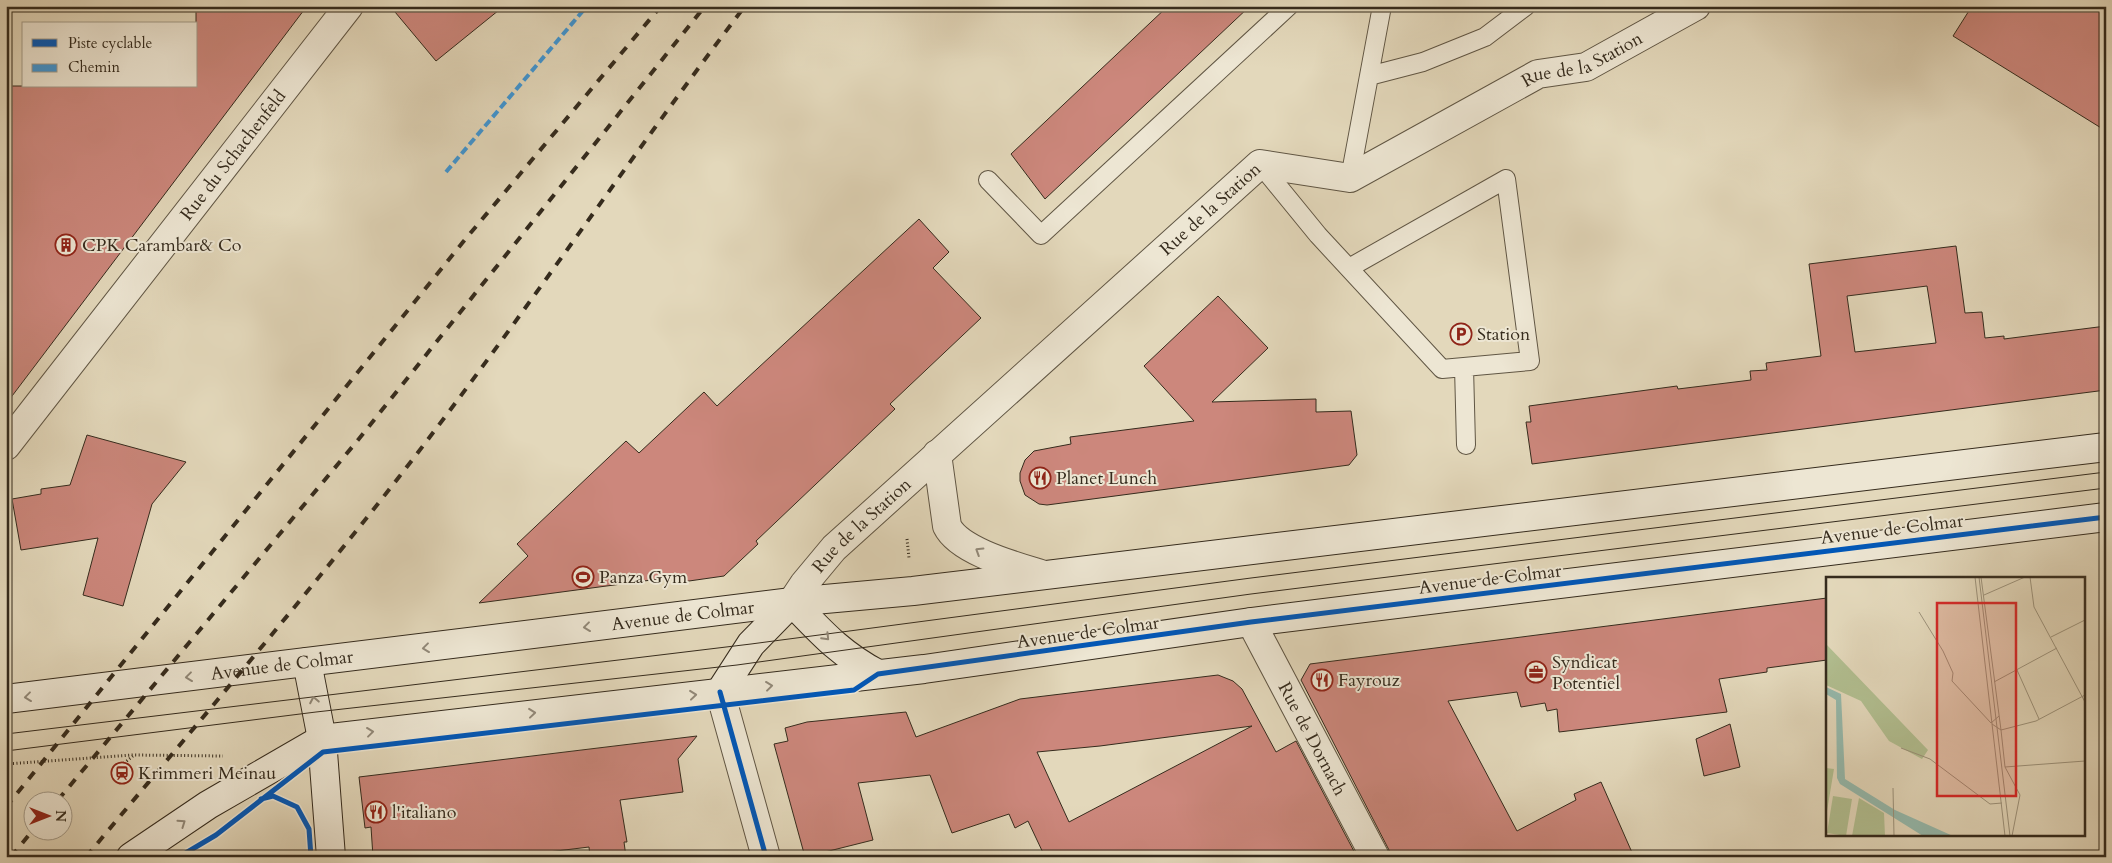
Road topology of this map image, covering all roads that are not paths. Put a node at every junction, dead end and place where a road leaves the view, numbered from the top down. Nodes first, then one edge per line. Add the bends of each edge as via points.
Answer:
1 (349, 6) edge
2 (1289, 6) edge
3 (1382, 6) edge
4 (1526, 6) edge
5 (1696, 6) edge
6 (1369, 76) junction
7 (1260, 164) junction
8 (1350, 178) junction
9 (988, 180) dead end
10 (1349, 268) junction
11 (1464, 367) junction
12 (1466, 445) dead end
13 (6, 446) edge
14 (2106, 447) edge
15 (937, 454) junction
16 (2106, 517) edge
17 (1041, 574) junction
18 (792, 602) junction
19 (1251, 622) junction
20 (307, 662) junction
21 (878, 674) junction
22 (720, 692) junction
23 (6, 700) edge
24 (322, 739) junction
25 (131, 857) edge
26 (331, 857) edge
27 (766, 857) edge
28 (1375, 857) edge

1 - 13 street, Rue du Schachenfeld
2 - 9 lane via 1041,235
3 - 6 lane
4 - 6 lane via 1485,37 1423,62
5 - 8 street, Rue de la Station via 1586,67 1538,74
6 - 8 lane
7 - 8 street, Rue de la Station
7 - 10 lane
7 - 15 street, Rue de la Station
10 - 11 lane via 1442,368
10 - 11 lane via 1506,179 1530,361
11 - 12 lane
14 - 17 street, Avenue de Colmar
17 -> 15 street via 988,557 950,534
15 - 18 street, Rue de la Station via 834,548
16 - 19 street, Avenue de Colmar
17 - 18 street, Avenue de Colmar
18 -> 20 street, Avenue de Colmar
18 -> 21 street via 839,651
18 - 22 street, Rue de la Station via 751,644
19 - 21 street, Avenue de Colmar
19 - 28 street, Rue de Dornach
20 -> 23 street, Avenue de Colmar
24 -> 20 street
22 -> 21 street, Avenue de Colmar
24 -> 22 street, Avenue de Colmar
22 - 27 street
25 -> 24 street, Avenue de Colmar via 208,805
24 - 26 street

